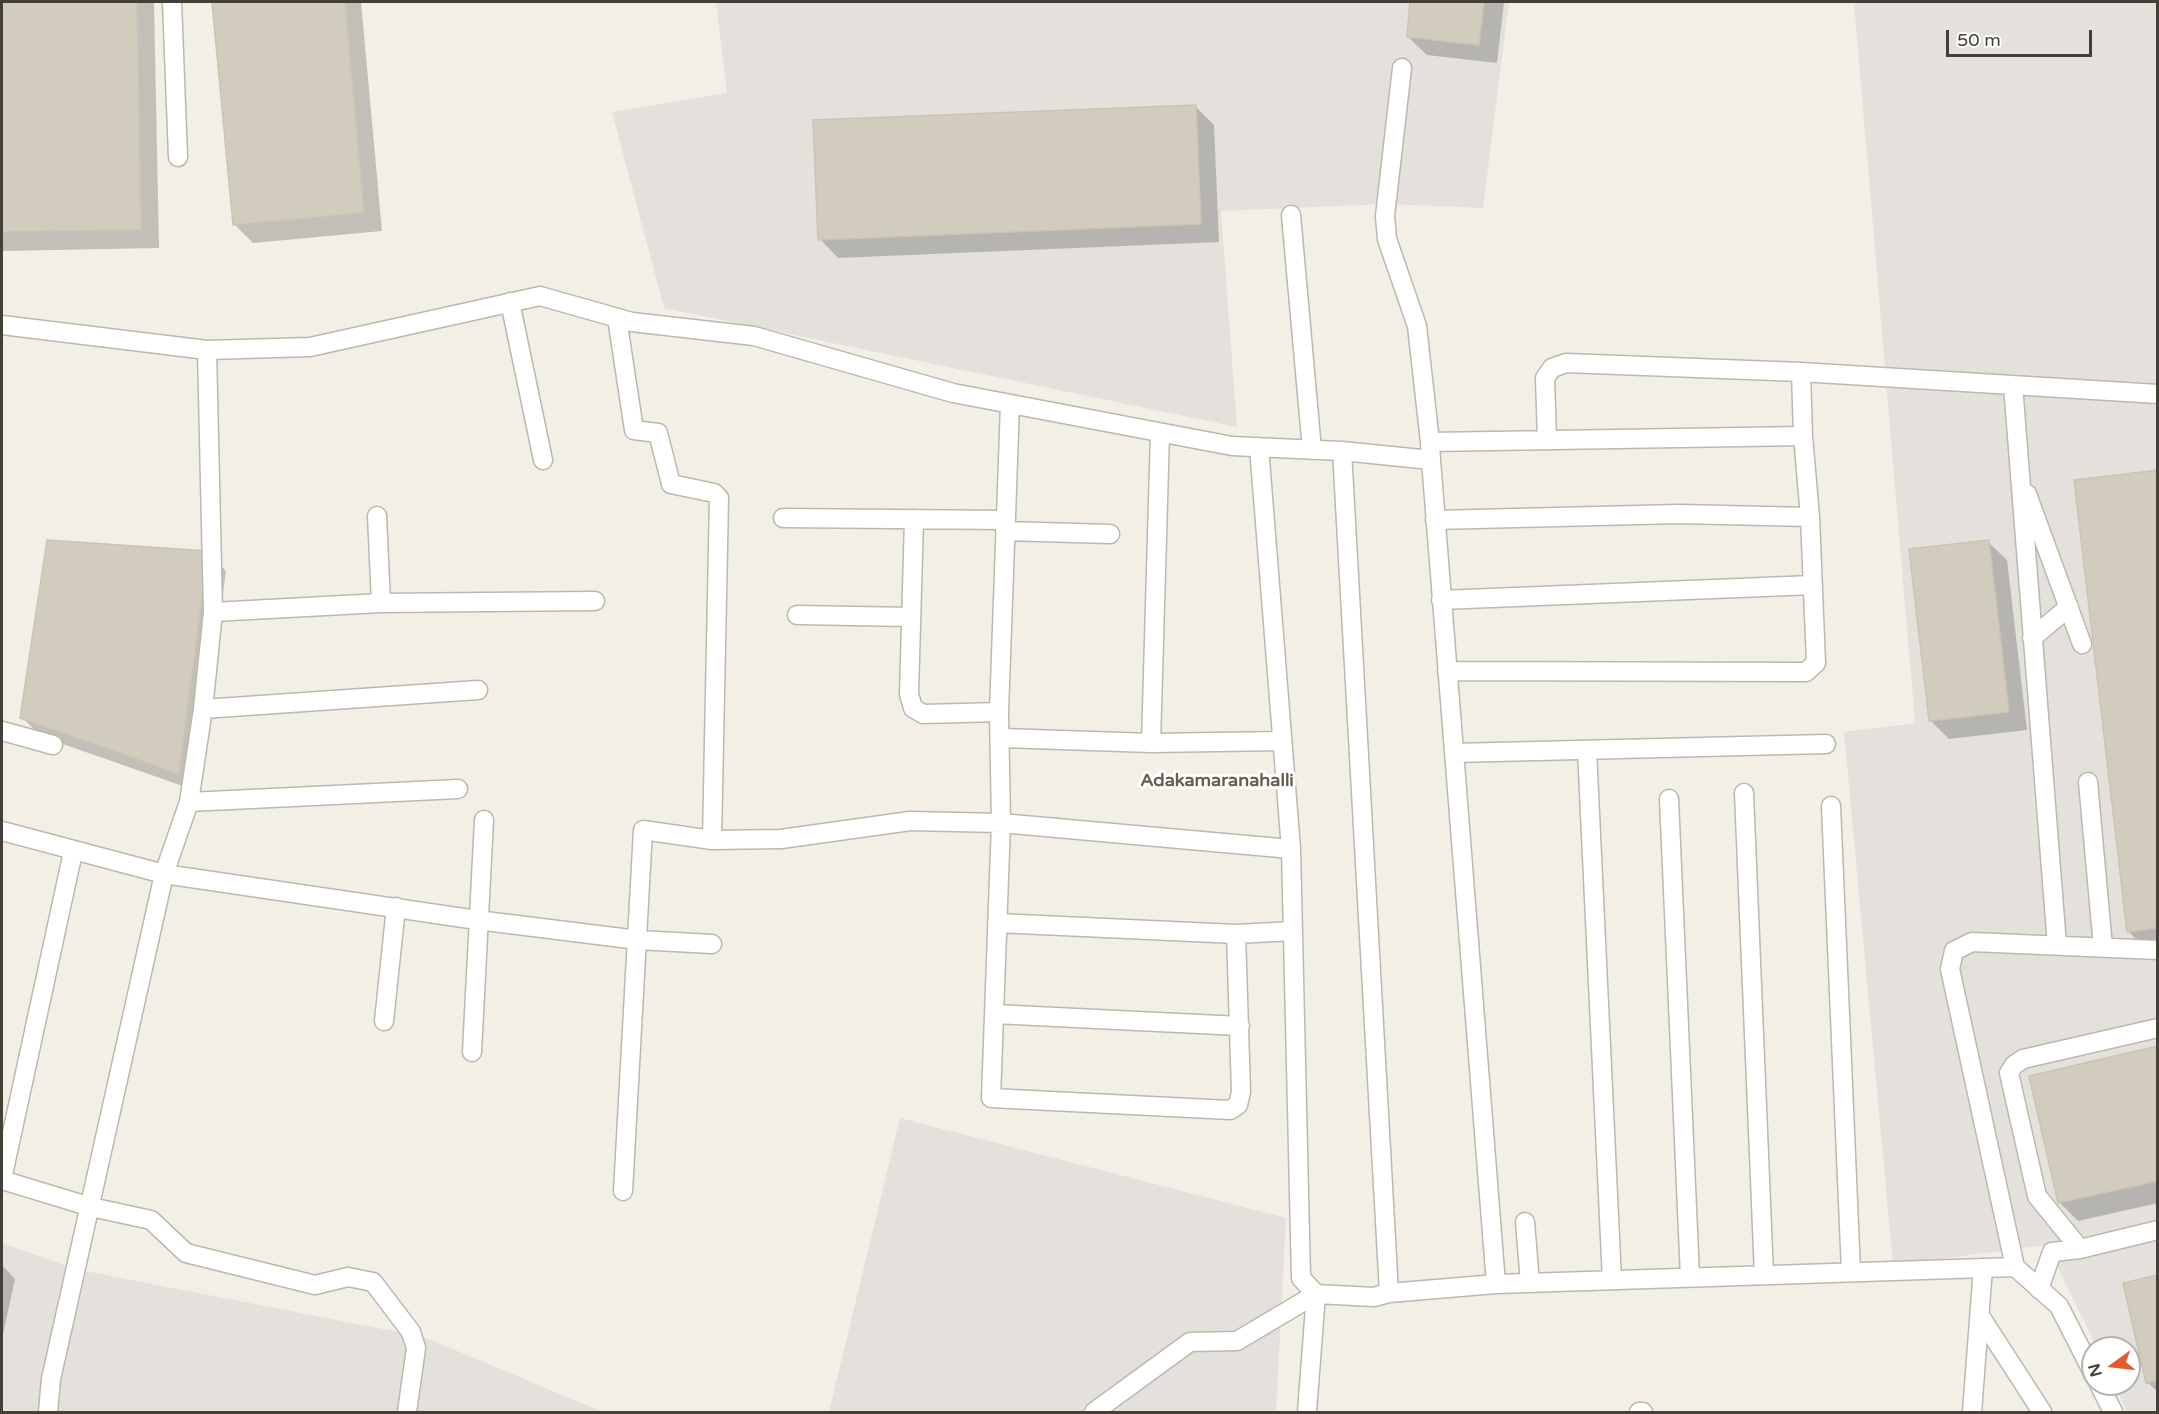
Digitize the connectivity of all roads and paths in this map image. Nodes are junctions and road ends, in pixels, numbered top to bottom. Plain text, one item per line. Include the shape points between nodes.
1 (172, 2) edge
2 (1402, 68) dead end
3 (178, 157) dead end
4 (1291, 215) dead end
5 (510, 302) junction
6 (617, 318) junction
7 (2, 325) edge
8 (207, 350) junction
9 (1802, 372) junction
10 (2013, 385) junction
11 (2157, 394) edge
12 (1010, 404) junction
13 (1160, 433) junction
14 (1803, 436) junction
15 (1547, 440) junction
16 (1259, 447) junction
17 (1312, 450) junction
18 (1342, 451) junction
19 (1430, 451) junction
20 (543, 460) dead end
21 (2019, 473) junction
22 (377, 516) dead end
23 (1810, 517) junction
24 (783, 518) dead end
25 (914, 519) junction
26 (1435, 520) junction
27 (1005, 525) junction
28 (1110, 534) dead end
29 (1813, 585) junction
30 (1441, 600) junction
31 (595, 601) dead end
32 (381, 603) junction
33 (2069, 607) junction
34 (213, 612) junction
35 (797, 615) dead end
36 (911, 617) junction
37 (2032, 638) junction
38 (2082, 644) dead end
39 (1447, 671) junction
40 (478, 690) dead end
41 (203, 710) junction
42 (999, 712) junction
43 (2, 731) edge
44 (1002, 738) junction
45 (1282, 741) junction
46 (1151, 743) junction
47 (1826, 744) dead end
48 (53, 745) dead end
49 (1587, 750) junction
50 (1454, 753) junction
51 (2088, 782) dead end
52 (458, 789) dead end
53 (1744, 793) dead end
54 (1669, 799) dead end
55 (189, 802) junction
56 (1831, 806) dead end
57 (484, 820) dead end
58 (1001, 823) junction
59 (2, 831) edge
60 (712, 840) junction
61 (1291, 849) junction
62 (73, 852) junction
63 (164, 874) junction
64 (396, 907) junction
65 (477, 920) junction
66 (997, 923) junction
67 (1293, 932) junction
68 (1236, 934) junction
69 (638, 939) junction
70 (712, 944) dead end
71 (2056, 945) junction
72 (2103, 947) junction
73 (2157, 950) edge
74 (994, 1014) junction
75 (384, 1021) dead end
76 (1240, 1026) junction
77 (2157, 1028) edge
78 (472, 1052) dead end
79 (2, 1179) edge
80 (623, 1191) dead end
81 (91, 1207) junction
82 (1525, 1222) dead end
83 (2157, 1230) edge
84 (2080, 1249) junction
85 (2015, 1267) junction
86 (1983, 1268) junction
87 (1851, 1272) junction
88 (1764, 1275) junction
89 (1690, 1277) junction
90 (1612, 1280) junction
91 (1530, 1283) junction
92 (1496, 1284) junction
93 (2039, 1289) junction
94 (1389, 1293) junction
95 (1316, 1294) junction
96 (1980, 1316) junction
97 (2081, 1349) edge
98 (2105, 1396) edge
99 (48, 1413) edge
100 (407, 1413) edge
101 (1094, 1413) edge
102 (1307, 1413) edge
103 (1972, 1413) edge
104 (2042, 1413) edge
105 (2113, 1413) edge

1 - 3 street
2 - 19 street via 1385,216 1387,239 1417,326
4 - 17 street
5 - 6 street via 540,296
5 - 8 street via 310,347
5 - 20 street
6 - 12 street via 754,336 953,393
6 - 60 street via 634,430 658,433 671,484 714,493 719,498
7 - 8 street
8 - 34 street
9 - 10 street
9 - 14 street
9 - 15 street via 1566,363 1552,368 1545,378
10 - 11 street
10 - 21 street
12 - 13 street
12 - 27 street
13 - 16 street
13 - 46 street
14 - 15 street
14 - 23 street
15 - 19 street
16 - 17 street
16 - 45 street
17 - 18 street
18 - 19 street
18 - 94 street
19 - 26 street
21 - 33 street
21 - 37 street
22 - 32 street
23 - 26 street via 1679,514
23 - 29 street
24 - 25 street
25 - 27 street
25 - 36 street
26 - 30 street
27 - 28 street
27 - 42 street
29 - 30 street
29 - 39 street via 1816,663 1806,672
30 - 39 street
31 - 32 street
32 - 34 street
33 - 37 street
33 - 38 street
34 - 41 street
35 - 36 street
36 - 42 street via 909,693 913,708 923,714
37 - 71 street
39 - 50 street
40 - 41 street
41 - 55 street
42 - 44 street
43 - 48 street
44 - 46 street
44 - 58 street
45 - 46 street
45 - 61 street
47 - 49 street
49 - 50 street
49 - 90 street
50 - 92 street
51 - 72 street
52 - 55 street
53 - 88 street
54 - 89 street
55 - 63 street
56 - 87 street
57 - 65 street
58 - 60 street via 910,821 781,839
58 - 61 street
58 - 66 street
59 - 62 street
60 - 69 street via 643,830
61 - 67 street
62 - 63 street
62 - 79 street
63 - 64 street
63 - 81 street
64 - 65 street
64 - 75 street
65 - 69 street
65 - 78 street
66 - 68 street
66 - 74 street
67 - 68 street
67 - 95 street via 1302,1278
68 - 76 street
69 - 70 street
69 - 80 street
71 - 72 street
71 - 85 street via 1972,942 1954,951 1950,969
72 - 73 street
74 - 76 street
74 - 76 street via 991,1098 1230,1110 1238,1104 1241,1092
77 - 84 street via 2023,1059 2009,1073 2037,1196
79 - 81 street
81 - 99 street via 51,1379
81 - 100 street via 151,1220 186,1253 315,1285 348,1277 372,1282 411,1332 416,1347
82 - 91 street
83 - 84 street
84 - 93 street via 2052,1252
85 - 86 street
85 - 93 street
86 - 87 street
86 - 96 street
87 - 88 street
88 - 89 street
89 - 90 street
90 - 91 street
91 - 92 street
92 - 94 street
93 - 97 street via 2059,1306
94 - 95 street via 1374,1297
95 - 101 street via 1237,1341 1190,1342
95 - 102 street
96 - 103 street
96 - 104 street
98 - 105 street

